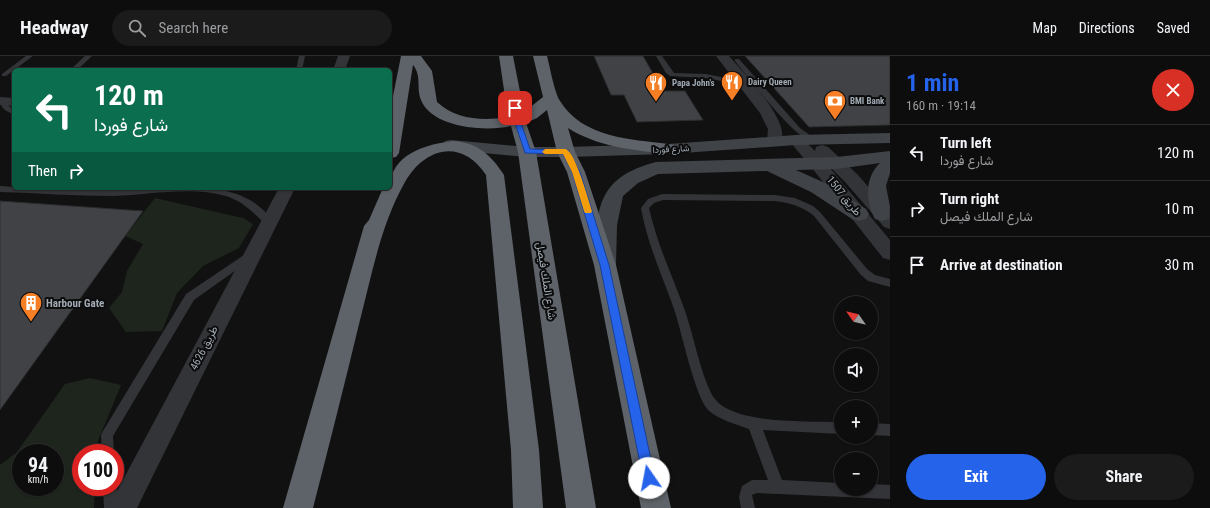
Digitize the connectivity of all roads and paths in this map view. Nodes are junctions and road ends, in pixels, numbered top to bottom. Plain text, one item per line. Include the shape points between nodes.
1 (30, 56) edge
2 (89, 56) edge
3 (302, 56) edge
4 (344, 56) edge
5 (408, 56) edge
6 (414, 56) edge
7 (506, 56) edge
8 (540, 56) edge
9 (659, 56) edge
10 (722, 56) edge
11 (737, 60) dead end
12 (12, 68) edge
13 (12, 68) edge
14 (75, 68) edge
15 (299, 68) edge
16 (340, 68) edge
17 (2, 75) edge
18 (12, 76) edge
19 (748, 82) junction
20 (550, 99) junction
21 (0, 101) edge
22 (12, 102) edge
23 (12, 111) edge
24 (517, 120) junction
25 (890, 138) edge
26 (804, 140) junction
27 (775, 141) junction
28 (392, 142) edge
29 (452, 145) junction
30 (668, 149) junction
31 (527, 152) junction
32 (566, 152) junction
33 (890, 156) edge
34 (837, 163) junction
35 (890, 163) edge
36 (818, 164) junction
37 (753, 165) junction
38 (0, 189) edge
39 (12, 189) edge
40 (28, 190) edge
41 (198, 190) edge
42 (198, 190) edge
43 (286, 190) edge
44 (382, 190) edge
45 (392, 190) edge
46 (392, 190) edge
47 (859, 214) junction
48 (886, 219) edge
49 (268, 222) junction
50 (371, 240) junction
51 (252, 254) junction
52 (890, 254) edge
53 (605, 265) junction
54 (890, 284) edge
55 (754, 424) junction
56 (834, 428) edge
57 (878, 429) edge
58 (890, 430) edge
59 (108, 444) edge
60 (777, 486) junction
61 (890, 492) edge
62 (110, 496) edge
63 (111, 508) edge
64 (122, 508) edge
65 (298, 508) edge
66 (528, 508) edge
67 (581, 508) edge
68 (656, 508) edge
69 (748, 508) edge

1 - 12 lane
2 - 14 lane
3 - 15 lane
4 - 16 street
5 - 28 highway
6 - 24 highway via 425,72 425,90 431,106 443,114 456,120 475,123
7 - 24 highway, شارع الملك فيصل
8 - 20 highway
9 - 19 lane via 672,75 706,76
10 - 19 street
11 - 19 lane
13 - 17 lane
17 - 18 lane
19 - 26 lane
19 - 27 street via 773,123
20 - 24 highway via 538,111
20 - 30 highway via 572,123 595,136 611,141
20 - 32 highway
21 - 22 street
21 - 23 lane
24 - 31 highway, شارع الملك فيصل
25 - 26 main road, شارع فوردا
26 - 27 main road, شارع فوردا
26 - 34 street, طريق 1507
26 - 36 street, طريق 1507
27 - 30 main road, شارع فوردا
29 - 31 main road, شارع فوردا
29 - 45 highway via 420,154 407,166
29 - 66 highway via 476,152 486,160 495,174
30 - 32 main road, شارع فوردا
31 - 32 main road, شارع فوردا
31 - 67 highway, شارع الملك فيصل
32 - 53 highway via 576,172
33 - 34 main road, شارع فوردا
34 - 36 main road, شارع فوردا
34 - 48 street, طريق 1507
35 - 48 main road via 881,171 876,187
36 - 37 main road, شارع فوردا
36 - 47 street, طريق 1507
37 - 47 main road via 774,168 790,174 836,198
37 - 53 main road, شارع فوردا via 679,166 656,168 637,175 617,190 610,206
38 - 39 lane
40 - 41 lane via 114,193
42 - 49 lane via 217,191 237,197 248,203
43 - 49 street, طريق 4626
44 - 50 highway
46 - 50 highway
47 - 52 street, طريق 1507
49 - 51 street, طريق 4626
50 - 65 highway
51 - 59 lane via 190,297 107,435
51 - 64 street, طريق 4626
53 - 68 highway
54 - 55 lane via 872,278 864,272 817,214 792,200 662,198 647,204 645,213 649,228 708,399 723,413
55 - 56 lane
55 - 60 lane
57 - 58 lane
60 - 61 lane
60 - 69 lane via 748,488 744,499
62 - 63 lane

